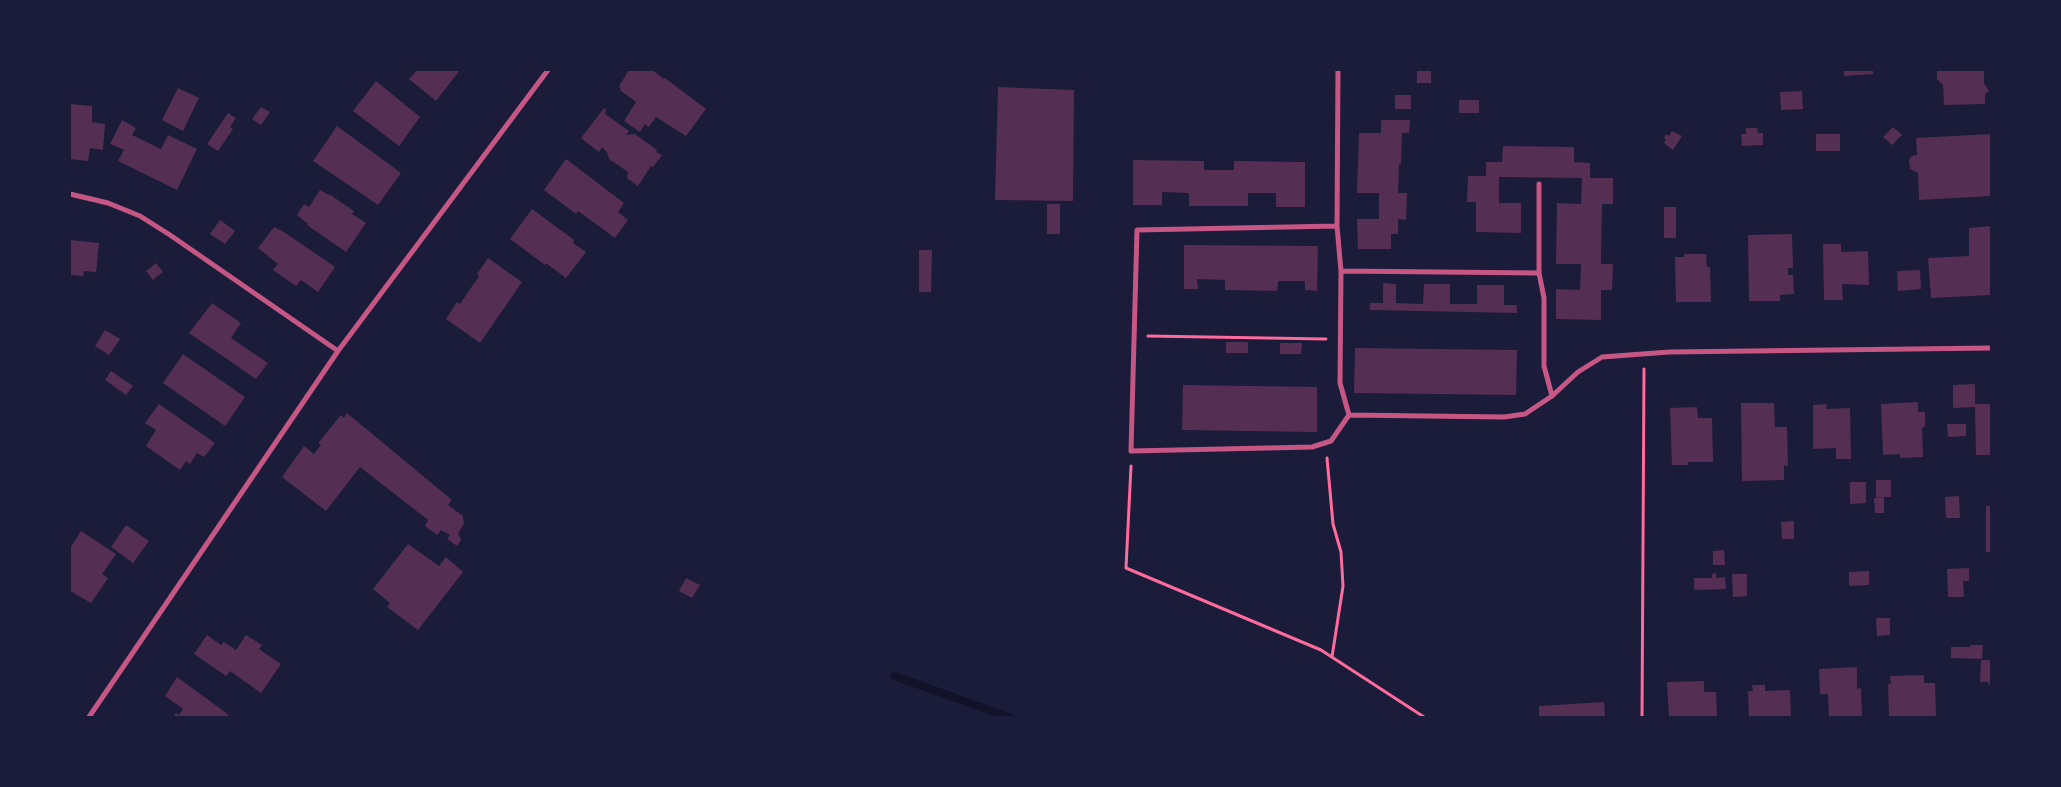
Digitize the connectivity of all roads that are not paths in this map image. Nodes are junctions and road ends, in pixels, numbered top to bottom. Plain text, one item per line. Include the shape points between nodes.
1 (548, 70) edge
2 (1338, 70) edge
3 (1539, 184) dead end
4 (70, 194) edge
5 (1337, 226) junction
6 (1341, 271) junction
7 (1539, 274) junction
8 (1991, 348) edge
9 (338, 351) junction
10 (1552, 396) junction
11 (1349, 415) junction
12 (89, 717) edge

1 - 9 street
2 - 5 street
3 - 7 street
4 - 9 street via 108,203 140,216
5 - 6 street
5 - 11 street via 1137,230 1131,451 1312,447 1331,441
6 - 7 street
6 - 11 street via 1340,383
7 - 10 street via 1544,298 1544,366
8 - 10 street via 1670,352 1602,357 1578,372
9 - 12 street
10 - 11 street via 1525,414 1504,417

